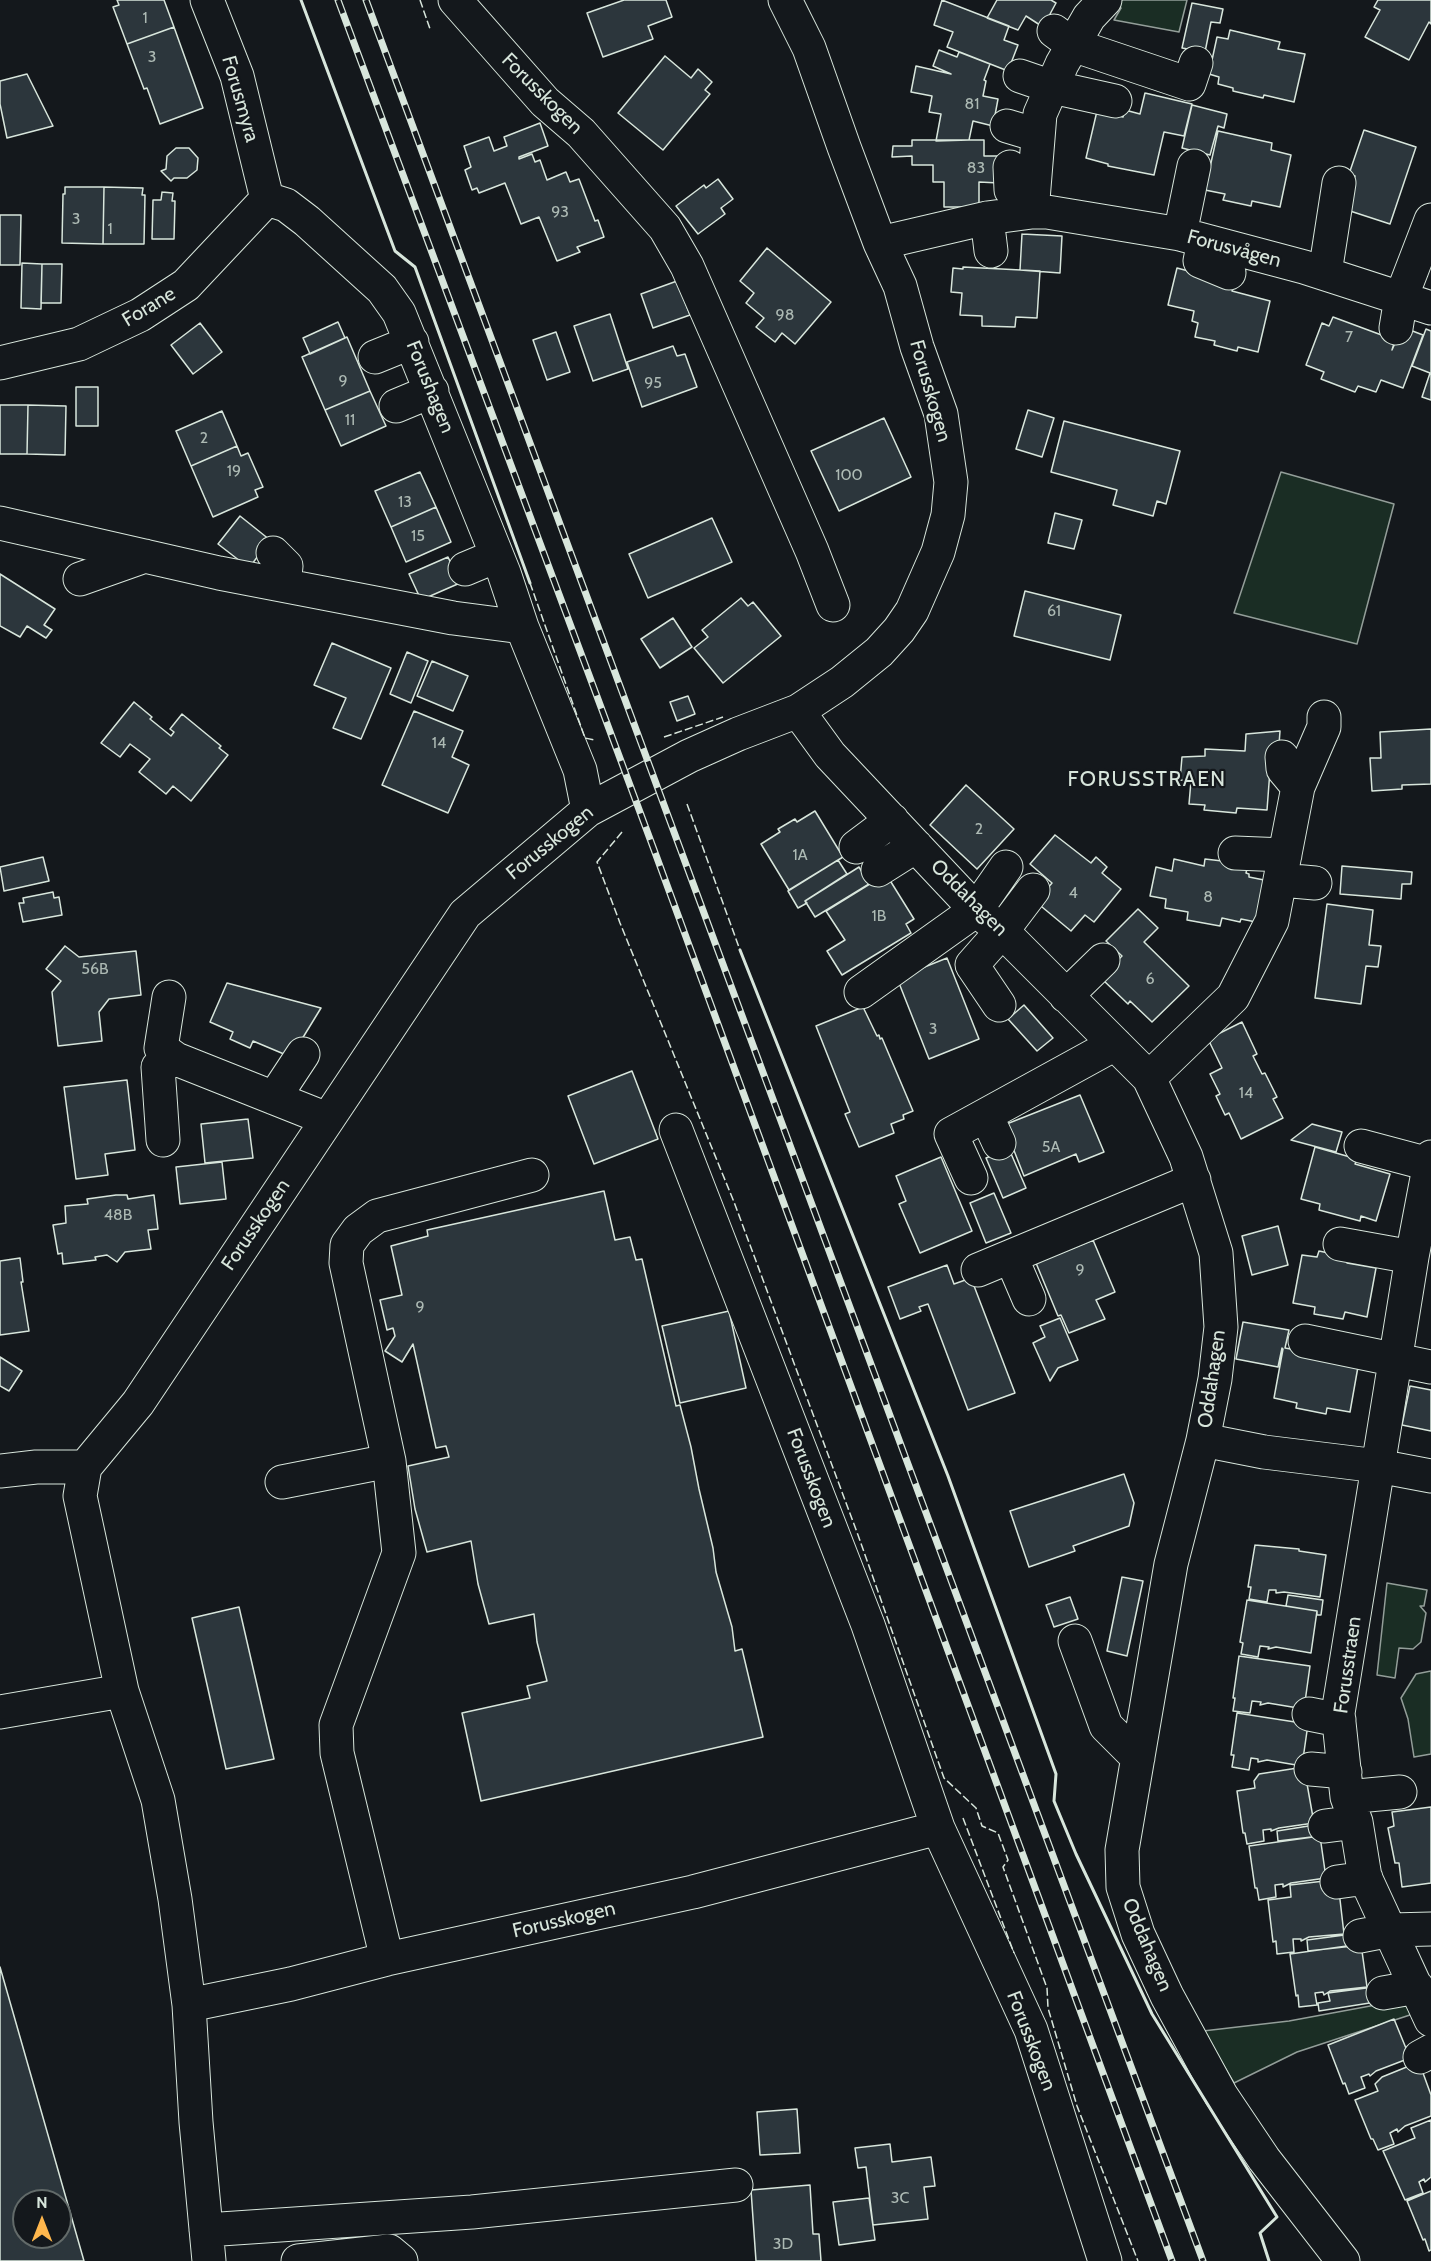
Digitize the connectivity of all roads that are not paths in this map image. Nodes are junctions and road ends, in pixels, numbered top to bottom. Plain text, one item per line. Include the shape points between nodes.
1 (207, 0) edge
2 (455, 0) edge
3 (785, 0) edge
4 (1103, 1) edge
5 (1063, 38) junction
6 (1196, 63) dead end
7 (1020, 76) dead end
8 (1052, 87) junction
9 (1115, 101) dead end
10 (1194, 166) dead end
11 (1010, 167) dead end
12 (1339, 183) dead end
13 (267, 199) junction
14 (1032, 212) junction
15 (987, 218) junction
16 (1431, 220) edge
17 (1192, 237) junction
18 (880, 243) junction
19 (991, 251) dead end
20 (1229, 273) dead end
21 (1325, 273) junction
22 (1431, 309) edge
23 (1398, 313) junction
24 (412, 342) junction
25 (375, 357) dead end
26 (0, 363) edge
27 (432, 391) junction
28 (396, 406) dead end
29 (11, 525) edge
30 (273, 553) dead end
31 (145, 556) junction
32 (496, 556) junction
33 (465, 569) dead end
34 (80, 579) dead end
35 (284, 585) junction
36 (833, 605) dead end
37 (522, 627) junction
38 (798, 711) junction
39 (1324, 717) dead end
40 (1282, 757) dead end
41 (1298, 786) junction
42 (588, 810) junction
43 (892, 820) junction
44 (916, 846) junction
45 (1235, 853) dead end
46 (1006, 867) dead end
47 (1283, 867) junction
48 (1315, 883) dead end
49 (1033, 890) dead end
50 (976, 909) junction
51 (1002, 932) junction
52 (1103, 960) dead end
53 (861, 992) dead end
54 (1066, 996) junction
55 (169, 997) dead end
56 (999, 1005) dead end
57 (1115, 1044) junction
58 (303, 1054) dead end
59 (176, 1059) junction
60 (1149, 1078) junction
61 (274, 1098) junction
62 (327, 1119) junction
63 (676, 1130) dead end
64 (163, 1140) dead end
65 (1361, 1146) dead end
66 (1430, 1161) edge
67 (532, 1175) dead end
68 (971, 1178) dead end
69 (1194, 1180) junction
70 (1340, 1244) dead end
71 (1419, 1248) edge
72 (1011, 1257) junction
73 (978, 1270) dead end
74 (1029, 1299) dead end
75 (1305, 1341) dead end
76 (1395, 1359) junction
77 (1431, 1367) edge
78 (1203, 1440) junction
79 (389, 1461) junction
80 (1378, 1466) junction
81 (85, 1467) junction
82 (0, 1471) edge
83 (1431, 1476) edge
84 (282, 1482) dead end
85 (1075, 1641) dead end
86 (122, 1691) junction
87 (0, 1712) edge
88 (1138, 1758) junction
89 (1311, 1769) dead end
90 (1400, 1792) dead end
91 (1343, 1804) junction
92 (938, 1828) junction
93 (1431, 1929) edge
94 (1375, 1933) junction
95 (387, 1959) junction
96 (1417, 1987) junction
97 (1383, 1993) dead end
98 (189, 2005) junction
99 (1431, 2020) edge
100 (736, 2185) dead end
101 (207, 2245) edge
102 (298, 2261) edge
103 (401, 2261) edge
104 (1105, 2261) edge
105 (1343, 2261) edge

1 - 13 street, Forusmyra via 237,76
2 - 36 street, Forusskogen via 665,228 687,266
3 - 18 street, Forusskogen via 809,48
4 - 5 street
5 - 6 street via 1189,84
5 - 8 street
7 - 8 street
8 - 9 street
8 - 14 street via 1040,114 1022,130
10 - 17 street
11 - 14 street via 1011,190
12 - 21 street
13 - 24 street, Forushagen via 308,221 382,289
13 - 26 street, Forane via 186,285 140,315 80,344
14 - 15 street, Forusvågen
14 - 17 street, Forusvågen
15 - 18 street, Forusvågen
15 - 19 street
16 - 23 street
17 - 20 street via 1200,261
17 - 21 street, Forusvågen
18 - 38 street, Forusskogen via 900,286 940,414 951,482 948,515 938,552 912,611 899,630 842,682
21 - 23 street, Forusvågen
22 - 23 street, Forusvågen
24 - 25 street
24 - 27 street, Forushagen
27 - 28 street
27 - 32 street, Forushagen
29 - 31 street
30 - 35 street via 286,566
31 - 34 street
31 - 35 street
32 - 33 street
32 - 37 street, Forushagen
35 - 37 street via 453,618
37 - 42 street, Forushagen via 580,770
38 - 42 street, Forusskogen via 689,756
38 - 43 street, Oddahagen via 830,755
39 - 41 street via 1324,727
40 - 41 street via 1284,769
41 - 47 street
42 - 62 street, Forusskogen via 465,914
43 - 44 street, Oddahagen
43 - 44 street via 867,859
44 - 50 street, Oddahagen
45 - 47 street
46 - 50 street
47 - 48 street
47 - 60 street via 1272,921 1233,997 1190,1056
49 - 51 street
50 - 51 street, Oddahagen
50 - 53 street
51 - 54 street, Oddahagen
51 - 56 street via 972,965
52 - 54 street
54 - 57 street, Oddahagen
55 - 59 street via 161,1048
57 - 60 street, Oddahagen
57 - 68 street via 992,1129 951,1134
58 - 61 street
59 - 61 street
59 - 64 street via 158,1067
60 - 69 street, Oddahagen
61 - 62 street
62 - 81 street, Forusskogen via 138,1403
63 - 92 street, Forusskogen via 868,1625
65 - 66 street
66 - 71 street, Forusstraen
67 - 79 street via 377,1216 358,1230 347,1245 346,1263
69 - 72 street
69 - 78 street, Oddahagen via 1216,1253 1221,1327
70 - 71 street
71 - 76 street, Forusstraen
72 - 73 street
72 - 74 street
75 - 76 street
76 - 77 street
76 - 80 street, Forusstraen
78 - 80 street, Oddahagen
78 - 88 street, Oddahagen via 1172,1564
79 - 84 street
79 - 95 street via 399,1553 336,1725 337,1753
80 - 83 street
80 - 91 street, Forusstraen via 1343,1603 1324,1717
81 - 82 street
81 - 86 street via 80,1496
85 - 88 street via 1106,1726
86 - 87 street
86 - 98 street via 158,1800
88 - 105 street, Oddahagen via 1122,1850 1123,1887 1138,1934 1221,2095 1264,2159
89 - 91 street
90 - 91 street
91 - 94 street, Forusstraen via 1352,1880
92 - 95 street, Forusskogen via 693,1892
92 - 104 street, Forusskogen via 1031,2030
93 - 94 street
94 - 96 street, Forusstraen
95 - 98 street, Forusskogen
96 - 97 street
96 - 99 street, Forusstraen
98 - 101 street
100 - 101 street
102 - 103 street via 389,2251

